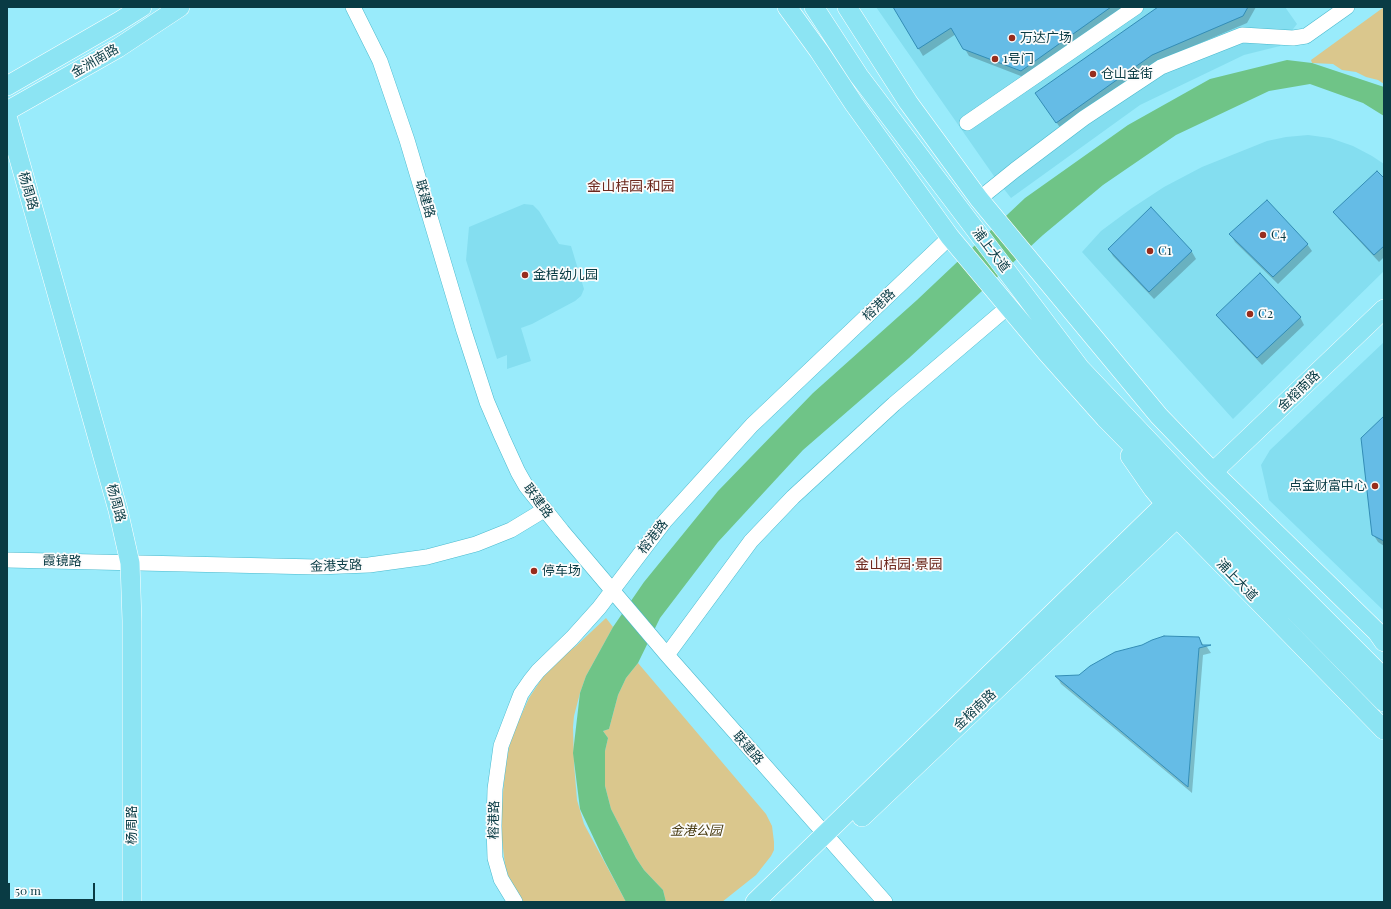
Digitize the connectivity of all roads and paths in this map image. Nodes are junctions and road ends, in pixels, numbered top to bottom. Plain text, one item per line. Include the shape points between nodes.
1 (142, 7) edge
2 (180, 7) edge
3 (353, 7) edge
4 (787, 7) edge
5 (814, 7) edge
6 (847, 7) edge
7 (1136, 7) edge
8 (1347, 7) edge
9 (7, 86) edge
10 (7, 111) edge
11 (7, 116) edge
12 (967, 123) dead end
13 (7, 164) edge
14 (979, 199) junction
15 (950, 237) junction
16 (1008, 307) junction
17 (1384, 309) edge
18 (1105, 418) junction
19 (1213, 472) junction
20 (1164, 504) junction
21 (544, 510) junction
22 (1177, 518) junction
23 (7, 560) edge
24 (123, 562) junction
25 (612, 590) junction
26 (1382, 638) edge
27 (667, 655) junction
28 (1380, 690) edge
29 (1384, 730) edge
30 (829, 840) junction
31 (119, 902) edge
32 (132, 902) edge
33 (514, 902) edge
34 (755, 902) edge
35 (773, 902) edge
36 (885, 902) edge

1 - 9 main road, 金洲南路
2 - 10 main road, 金洲南路 via 118,48
3 - 21 street, 联建路 via 380,61 488,402 518,472
4 - 15 main road, 浦上大道
5 - 28 main road, 浦上大道 via 859,76 1080,368
6 - 14 main road via 908,102
7 - 12 street
8 - 14 street via 1306,36 1293,38 1242,35 1161,67 1084,118
11 - 24 main road, 杨周路 via 118,510
13 - 24 main road, 杨周路 via 105,513
14 - 19 main road via 1159,416
15 - 16 main road, 浦上大道
15 - 25 street, 榕港路 via 752,425 665,521
16 - 18 main road, 浦上大道
16 - 27 street via 894,404 793,497 751,542
17 - 19 main road, 金榕南路
18 - 20 main road, 浦上大道
18 - 28 main road, 浦上大道
19 - 26 main road
20 - 22 main road, 浦上大道
20 - 30 main road
21 - 24 street, 金港支路 via 511,530 482,542 442,554 401,561 317,567
21 - 25 street, 联建路
22 - 29 main road, 浦上大道
22 - 30 main road, 金榕南路
23 - 24 street, 霞镜路
24 - 31 main road, 杨周路 via 120,597
24 - 32 main road, 杨周路 via 132,621
25 - 27 street, 联建路
25 - 33 street, 榕港路 via 576,633 530,681 521,694 501,746 495,789 495,858 506,889
27 - 30 street, 联建路
30 - 34 main road
30 - 35 main road, 金榕南路
30 - 36 street, 联建路

